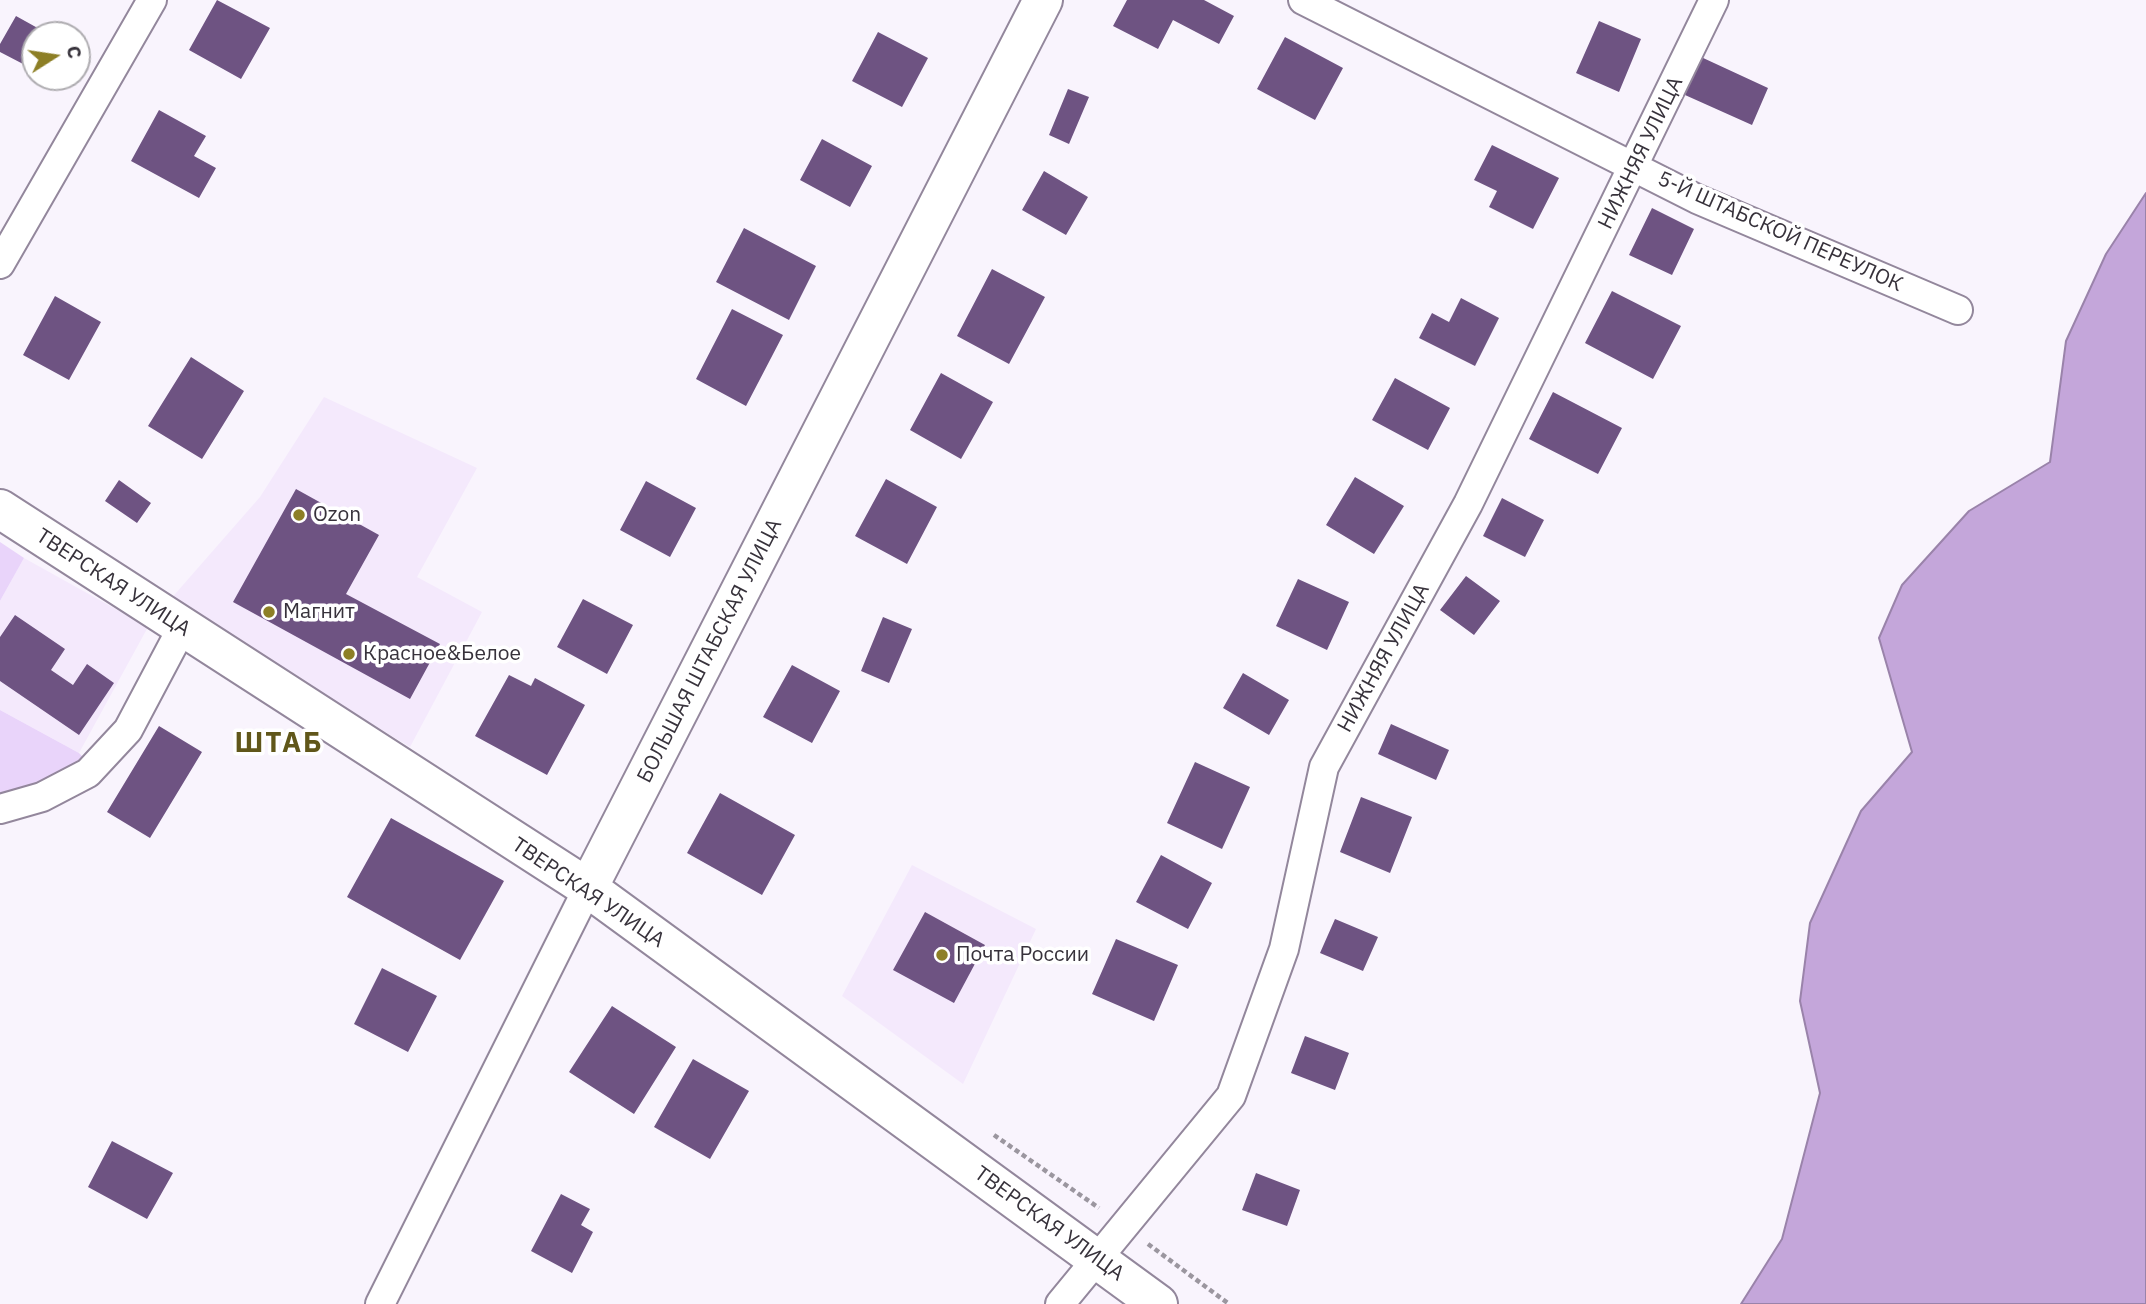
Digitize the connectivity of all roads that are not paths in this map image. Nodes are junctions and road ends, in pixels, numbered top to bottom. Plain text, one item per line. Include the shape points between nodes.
1 (152, 0) edge
2 (1043, 0) edge
3 (1303, 0) edge
4 (1714, 0) edge
5 (1635, 167) junction
6 (0, 264) edge
7 (1958, 310) dead end
8 (0, 509) edge
9 (182, 628) junction
10 (0, 809) edge
11 (588, 888) junction
12 (1097, 1258) junction
13 (380, 1304) edge
14 (1060, 1304) edge
15 (1158, 1304) edge

1 - 6 street
2 - 11 main road, БОЛЬШАЯ ШТАБСКАЯ УЛИЦА
3 - 5 street, 5-Й ШТАБСКОЙ ПЕРЕУЛОК
4 - 5 street, НИЖНЯЯ УЛИЦА
5 - 7 street, 5-Й ШТАБСКОЙ ПЕРЕУЛОК via 1697,199
5 - 12 street, НИЖНЯЯ УЛИЦА via 1468,504 1324,767 1284,949 1231,1096
8 - 9 main road, ТВЕРСКАЯ УЛИЦА
9 - 10 street via 128,730 88,773 42,797
9 - 11 main road, ТВЕРСКАЯ УЛИЦА
11 - 12 main road, ТВЕРСКАЯ УЛИЦА
11 - 13 street, БОЛЬШАЯ ШТАБСКАЯ УЛИЦА
12 - 14 street, НИЖНЯЯ УЛИЦА
12 - 15 main road, ТВЕРСКАЯ УЛИЦА

